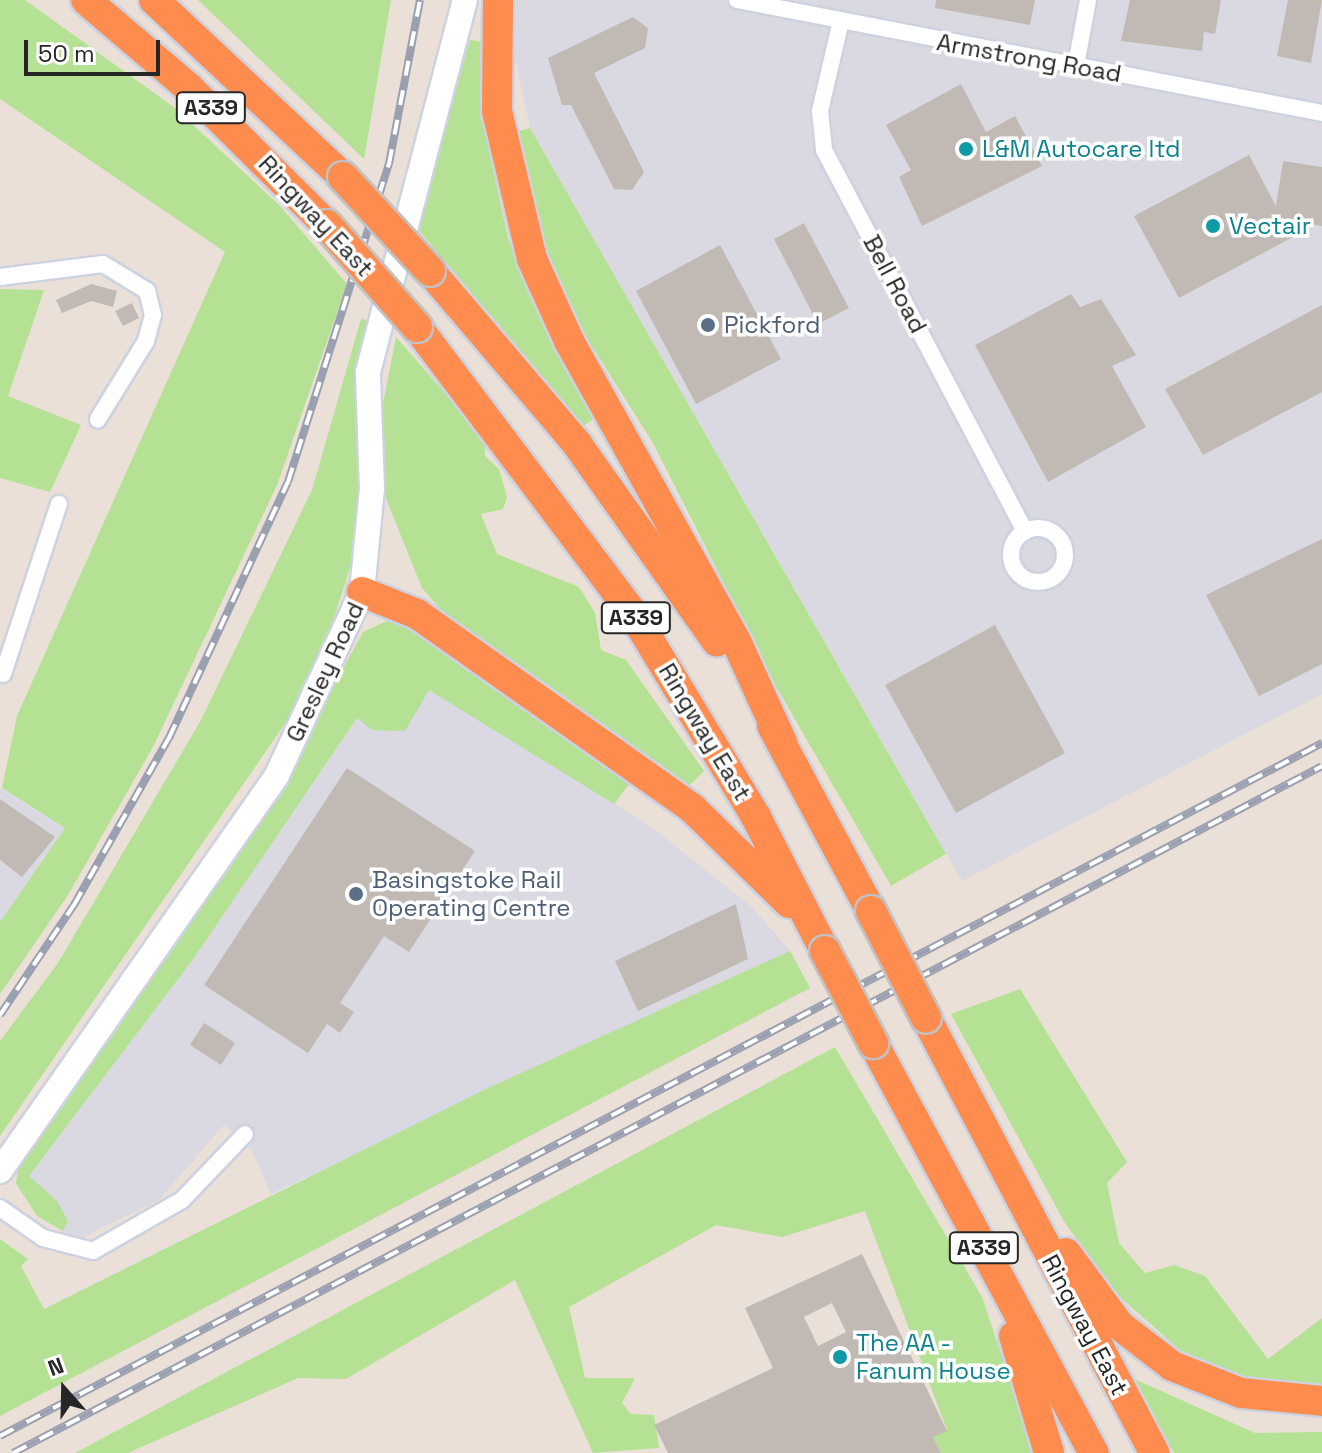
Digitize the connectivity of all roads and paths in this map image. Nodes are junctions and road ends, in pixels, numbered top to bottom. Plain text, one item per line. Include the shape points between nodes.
1 (69, 0) edge
2 (86, 0) edge
3 (154, 0) edge
4 (169, 0) edge
5 (465, 0) edge
6 (498, 0) edge
7 (737, 0) edge
8 (1088, 0) edge
9 (840, 25) junction
10 (1076, 65) junction
11 (188, 87) junction
12 (263, 97) junction
13 (1322, 113) edge
14 (0, 277) edge
15 (98, 419) dead end
16 (59, 504) dead end
17 (1025, 531) dead end
18 (362, 592) junction
19 (3, 645) edge
20 (3, 674) dead end
21 (782, 742) junction
22 (821, 943) junction
23 (245, 1134) dead end
24 (996, 1153) junction
25 (0, 1171) edge
26 (0, 1208) edge
27 (990, 1260) junction
28 (1322, 1401) edge
29 (1049, 1453) edge
30 (1094, 1453) edge
31 (1154, 1453) edge

1 - 11 highway
2 - 11 highway, Ringway East / A339
3 - 12 highway, Ringway East / A339
4 - 12 highway
5 - 18 street, Gresley Road via 368,372 372,489
6 - 21 highway via 497,111 532,259 569,341 737,643
7 - 9 street, Armstrong Road
8 - 10 street
9 - 10 street, Armstrong Road
9 - 17 street, Bell Road via 820,111 824,150
10 - 13 street, Armstrong Road
11 - 22 highway, Ringway East / A339, bridge via 327,225 417,327 632,612
12 - 21 highway, Ringway East / A339, bridge via 430,271 594,466
14 - 15 street via 103,264 147,291 153,315 146,341
16 - 19 street
18 - 22 highway via 417,614 692,808
18 - 25 street, Gresley Road via 277,775
19 - 20 street
21 - 24 highway, Ringway East / A339, bridge
22 - 27 highway, Ringway East / A339, bridge
23 - 26 street via 182,1200 93,1251 43,1238
24 - 28 highway via 1093,1295 1136,1341 1217,1386
24 - 31 highway, Ringway East / A339
27 - 29 highway
27 - 30 highway, Ringway East / A339

